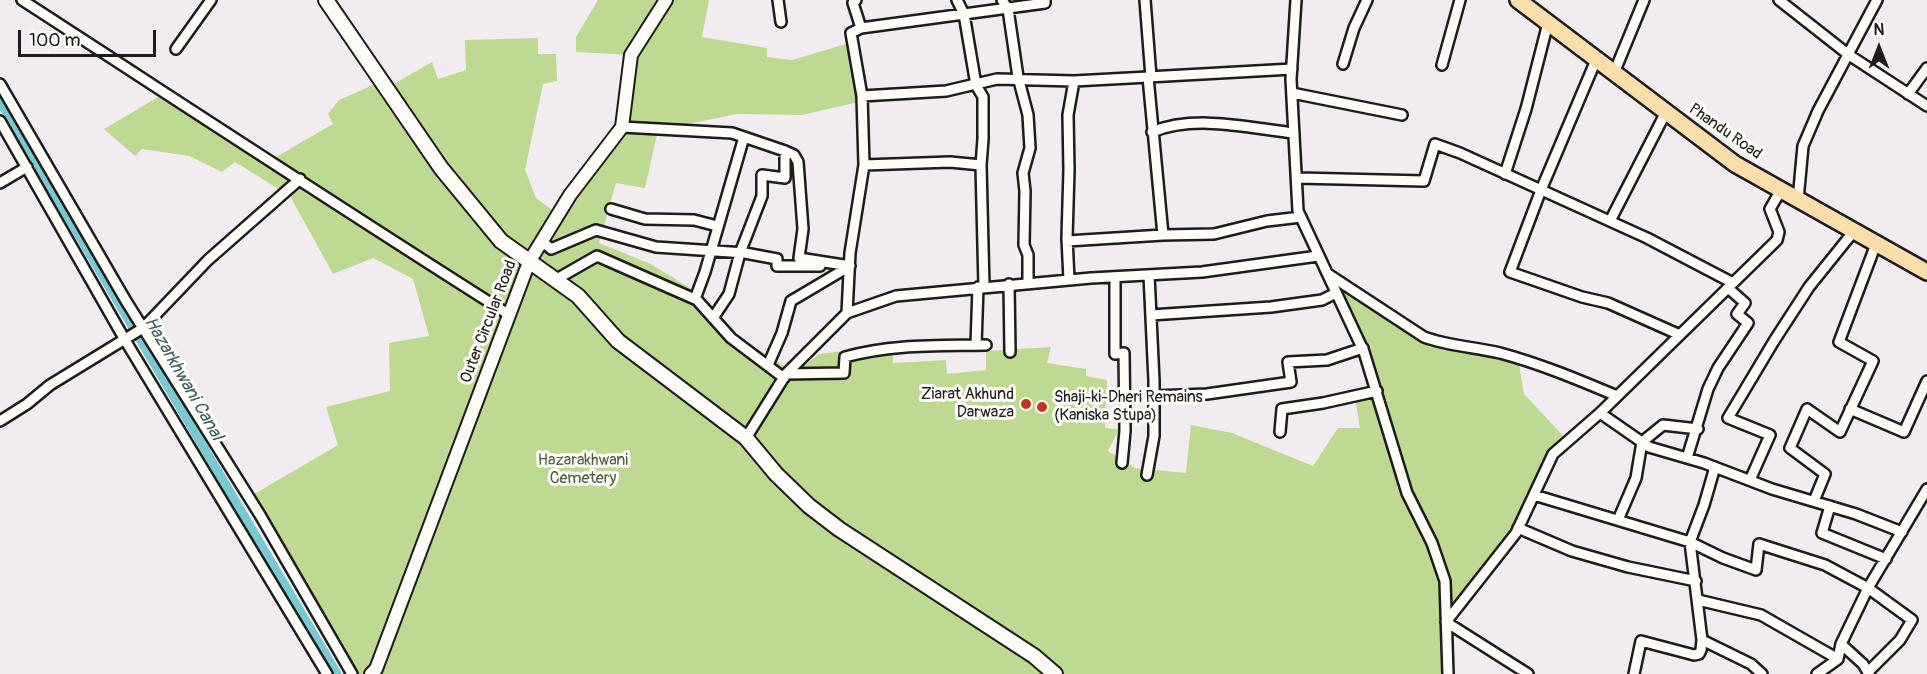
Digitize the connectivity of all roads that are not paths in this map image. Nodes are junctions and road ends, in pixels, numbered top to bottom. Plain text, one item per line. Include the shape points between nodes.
1 (22, 0) edge
2 (211, 0) edge
3 (326, 0) edge
4 (666, 0) edge
5 (778, 0) edge
6 (856, 0) edge
7 (957, 0) edge
8 (1002, 0) edge
9 (1045, 0) edge
10 (1145, 0) edge
11 (1296, 0) edge
12 (1367, 0) edge
13 (1460, 0) edge
14 (1518, 0) edge
15 (1644, 0) edge
16 (1779, 0) edge
17 (1877, 0) edge
18 (1008, 9) junction
19 (964, 14) junction
20 (781, 22) dead end
21 (1548, 23) junction
22 (861, 28) junction
23 (176, 49) dead end
24 (1849, 55) junction
25 (1596, 60) junction
26 (1343, 64) dead end
27 (1442, 65) dead end
28 (1927, 68) edge
29 (1292, 69) junction
30 (1614, 74) junction
31 (1149, 77) junction
32 (1018, 79) junction
33 (1074, 81) junction
34 (0, 84) edge
35 (976, 85) junction
36 (1292, 93) junction
37 (1908, 94) junction
38 (862, 96) junction
39 (1927, 106) edge
40 (1666, 112) junction
41 (1402, 115) dead end
42 (0, 121) edge
43 (622, 127) junction
44 (1152, 132) junction
45 (1294, 133) junction
46 (744, 137) junction
47 (785, 151) junction
48 (864, 165) junction
49 (981, 165) junction
50 (27, 166) junction
51 (1505, 174) junction
52 (1298, 178) junction
53 (300, 179) junction
54 (0, 183) edge
55 (1541, 190) junction
56 (1781, 190) junction
57 (1798, 200) junction
58 (611, 209) dead end
59 (1301, 217) junction
60 (1610, 221) junction
61 (717, 226) junction
62 (1854, 231) junction
63 (1163, 235) junction
64 (542, 241) junction
65 (1067, 241) junction
66 (1876, 244) junction
67 (711, 251) junction
68 (740, 253) junction
69 (1318, 256) junction
70 (529, 262) junction
71 (850, 266) junction
72 (1927, 272) edge
73 (1326, 273) junction
74 (1149, 275) junction
75 (1115, 277) junction
76 (555, 280) junction
77 (1070, 280) junction
78 (1028, 283) junction
79 (1009, 285) junction
80 (1731, 286) junction
81 (981, 287) junction
82 (1336, 293) junction
83 (694, 299) junction
84 (847, 312) junction
85 (508, 314) junction
86 (1151, 315) junction
87 (713, 318) junction
88 (143, 328) junction
89 (1680, 334) junction
90 (126, 339) junction
91 (1363, 348) junction
92 (1010, 352) dead end
93 (768, 365) junction
94 (785, 376) junction
95 (1927, 381) edge
96 (1377, 391) junction
97 (1154, 396) junction
98 (1617, 396) junction
99 (1850, 409) junction
100 (1600, 413) junction
101 (0, 421) edge
102 (1698, 429) junction
103 (1280, 432) dead end
104 (746, 438) junction
105 (1642, 442) junction
106 (1687, 458) junction
107 (1122, 463) dead end
108 (1715, 467) junction
109 (1147, 475) dead end
110 (1750, 480) junction
111 (1927, 489) edge
112 (1534, 495) junction
113 (1814, 501) junction
114 (1830, 506) junction
115 (1618, 520) junction
116 (1518, 528) junction
117 (1902, 531) junction
118 (1690, 542) junction
119 (1886, 559) junction
120 (1696, 580) junction
121 (1868, 588) junction
122 (1698, 600) junction
123 (1446, 622) junction
124 (1702, 640) junction
125 (1841, 644) junction
126 (1838, 659) junction
127 (1868, 673) edge
128 (327, 674) edge
129 (352, 674) edge
130 (371, 674) edge
131 (1055, 674) edge
132 (1448, 674) edge
133 (1528, 674) edge
134 (1634, 674) edge
135 (1762, 674) edge
136 (1817, 674) edge

1 - 53 street
2 - 23 street
3 - 70 main road via 441,168 501,242
4 - 43 street, Outer Circular Road via 632,55
5 - 20 street
6 - 22 street via 853,3
7 - 19 street
8 - 18 street
9 - 18 street
10 - 31 street
11 - 29 street
12 - 26 street
13 - 27 street
14 - 21 main road, Phandu Road
15 - 30 street
16 - 24 street
17 - 24 street
18 - 19 street
18 - 32 street
19 - 22 street
19 - 35 street
21 - 25 main road, Phandu Road
21 - 51 street
22 - 38 street via 851,33
24 - 37 street
24 - 57 street via 1803,146
25 - 30 main road, Phandu Road
25 - 55 street
28 - 37 street
29 - 31 street
29 - 36 street
30 - 40 main road, Phandu Road
31 - 33 street
31 - 44 street
32 - 33 street
32 - 35 street
32 - 78 street via 1028,115 1030,148 1023,173
33 - 65 street via 1068,115
34 - 88 street
35 - 38 street via 946,91
35 - 49 street via 983,97
36 - 41 street
36 - 45 street
37 - 39 street
38 - 48 street
40 - 56 main road, Phandu Road via 1735,164
40 - 60 street
42 - 50 street
43 - 46 street
43 - 64 street, Outer Circular Road via 570,195
44 - 45 street via 1203,123
44 - 63 street
45 - 52 street
46 - 47 street
46 - 61 street
47 - 68 street via 785,178 762,175 762,195
47 - 71 street via 798,162 803,229 799,258
48 - 49 street
48 - 71 street
49 - 81 street
50 - 54 street
50 - 90 street
51 - 52 street via 1435,144 1424,180
51 - 55 street
52 - 59 street
53 - 85 street
53 - 88 street via 208,260
55 - 60 street
55 - 89 street via 1510,272 1608,303
56 - 57 main road, Phandu Road
56 - 80 street via 1770,209 1778,240
57 - 62 main road, Phandu Road
58 - 61 street via 645,219 694,220
59 - 63 street via 1214,234
59 - 69 street
60 - 80 street
61 - 67 street
62 - 66 main road, Phandu Road
62 - 110 street via 1809,287 1728,418 1770,435
63 - 65 street
64 - 67 street via 551,249 596,230 656,246
64 - 70 street, Outer Circular Road
65 - 77 street
66 - 72 main road, Phandu Road
66 - 99 street via 1839,342 1873,361
67 - 68 street
67 - 83 street
68 - 71 street via 777,259 777,266
68 - 87 street via 729,294
69 - 73 street
69 - 74 street
70 - 76 main road
70 - 85 street, Outer Circular Road
71 - 84 street
71 - 93 street via 791,301
73 - 82 street
73 - 98 street via 1424,337 1539,364
74 - 75 street
74 - 86 street
75 - 77 street
75 - 107 street via 1115,354 1124,353
76 - 83 street via 597,256
76 - 104 main road via 578,296 618,341
77 - 78 street
78 - 79 street
79 - 81 street
79 - 92 street
80 - 89 street
80 - 102 street via 1745,303 1737,314 1748,323 1713,378
81 - 84 street via 896,296
81 - 94 street via 981,345 874,349 845,357 844,373
82 - 86 street via 1322,300 1271,307
82 - 91 street
83 - 87 street
84 - 94 street
85 - 130 street, Outer Circular Road
86 - 97 street
87 - 93 street via 731,338
88 - 90 street
88 - 129 street via 260,514
89 - 98 street
90 - 101 street
90 - 128 street
91 - 96 street
91 - 97 street via 1327,360 1288,362 1291,382 1208,394
93 - 94 street
94 - 104 street
95 - 99 street via 1904,432
96 - 103 street via 1282,409
96 - 123 street via 1407,493 1432,543 1445,581
97 - 109 street via 1154,436
98 - 100 street
99 - 113 street via 1840,432 1807,409 1790,448 1826,474
100 - 105 street
100 - 112 street via 1553,454
102 - 105 street via 1663,425
102 - 106 street
104 - 131 main road via 776,474 839,529 1034,656
105 - 106 street
105 - 115 street via 1636,478
106 - 108 street
108 - 110 street
108 - 118 street
110 - 113 street
111 - 117 street
112 - 115 street
112 - 116 street
113 - 114 street
114 - 117 street
114 - 119 street via 1822,533
115 - 118 street
116 - 120 street via 1572,551
116 - 123 street
117 - 119 street
118 - 120 street
118 - 121 street via 1756,570 1759,544 1825,565
119 - 121 street
120 - 122 street
121 - 125 street
121 - 127 street via 1912,620 1900,640
122 - 124 street
122 - 126 street via 1761,615
123 - 132 street
123 - 133 street
124 - 134 street via 1699,654 1694,655 1641,641
124 - 135 street via 1751,664
125 - 126 street
125 - 127 street
126 - 136 street

